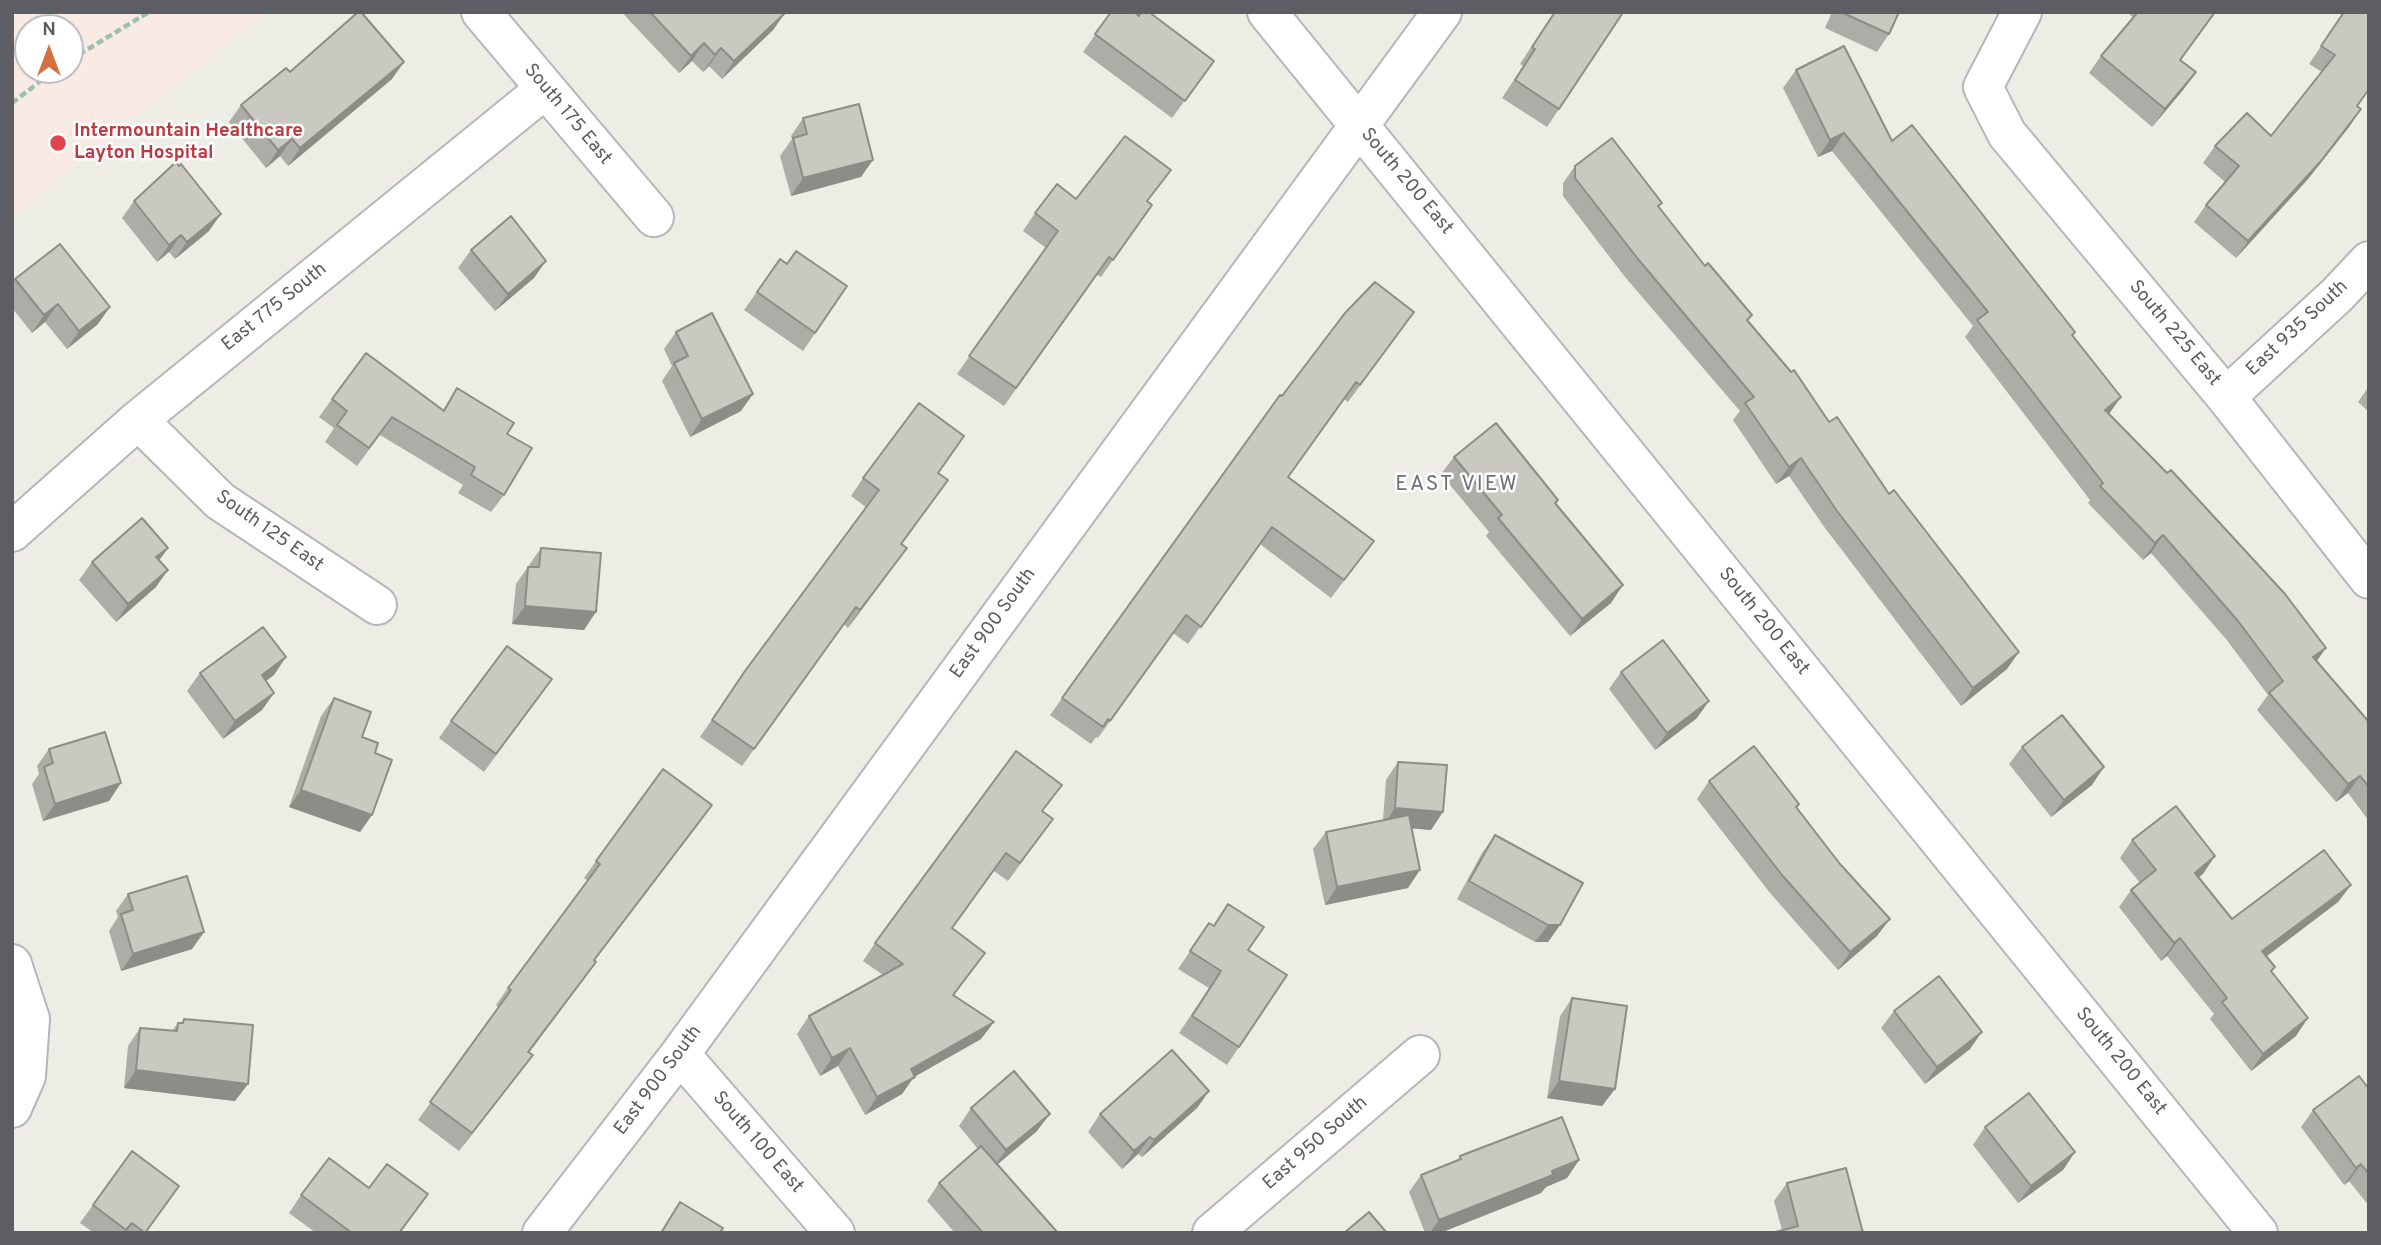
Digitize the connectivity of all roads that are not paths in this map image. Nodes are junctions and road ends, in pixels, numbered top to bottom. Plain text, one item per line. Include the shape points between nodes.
1 (481, 12) edge
2 (1267, 12) edge
3 (1443, 12) edge
4 (2022, 12) edge
5 (544, 90) junction
6 (1358, 124) junction
7 (654, 217) dead end
8 (2369, 261) edge
9 (2226, 397) junction
10 (138, 420) junction
11 (12, 532) edge
12 (2369, 579) edge
13 (377, 605) dead end
14 (12, 964) edge
15 (680, 1054) junction
16 (1420, 1055) dead end
17 (12, 1108) edge
18 (542, 1233) edge
19 (835, 1233) edge
20 (1212, 1233) edge
21 (2258, 1233) edge

1 - 5 street, South 175 East
2 - 6 street, South 200 East
3 - 6 street, East 900 South
4 - 9 street, South 225 East via 1983,87 2007,134
5 - 7 street, South 175 East
5 - 10 street, East 775 South
6 - 15 street, East 900 South
6 - 21 street, South 200 East
8 - 9 street, East 935 South
9 - 12 street, South 225 East
10 - 11 street, East 775 South
10 - 13 street, South 125 East via 220,501
14 - 17 street via 30,1018 26,1076
15 - 18 street, East 900 South
15 - 19 street, South 100 East
16 - 20 street, East 950 South

